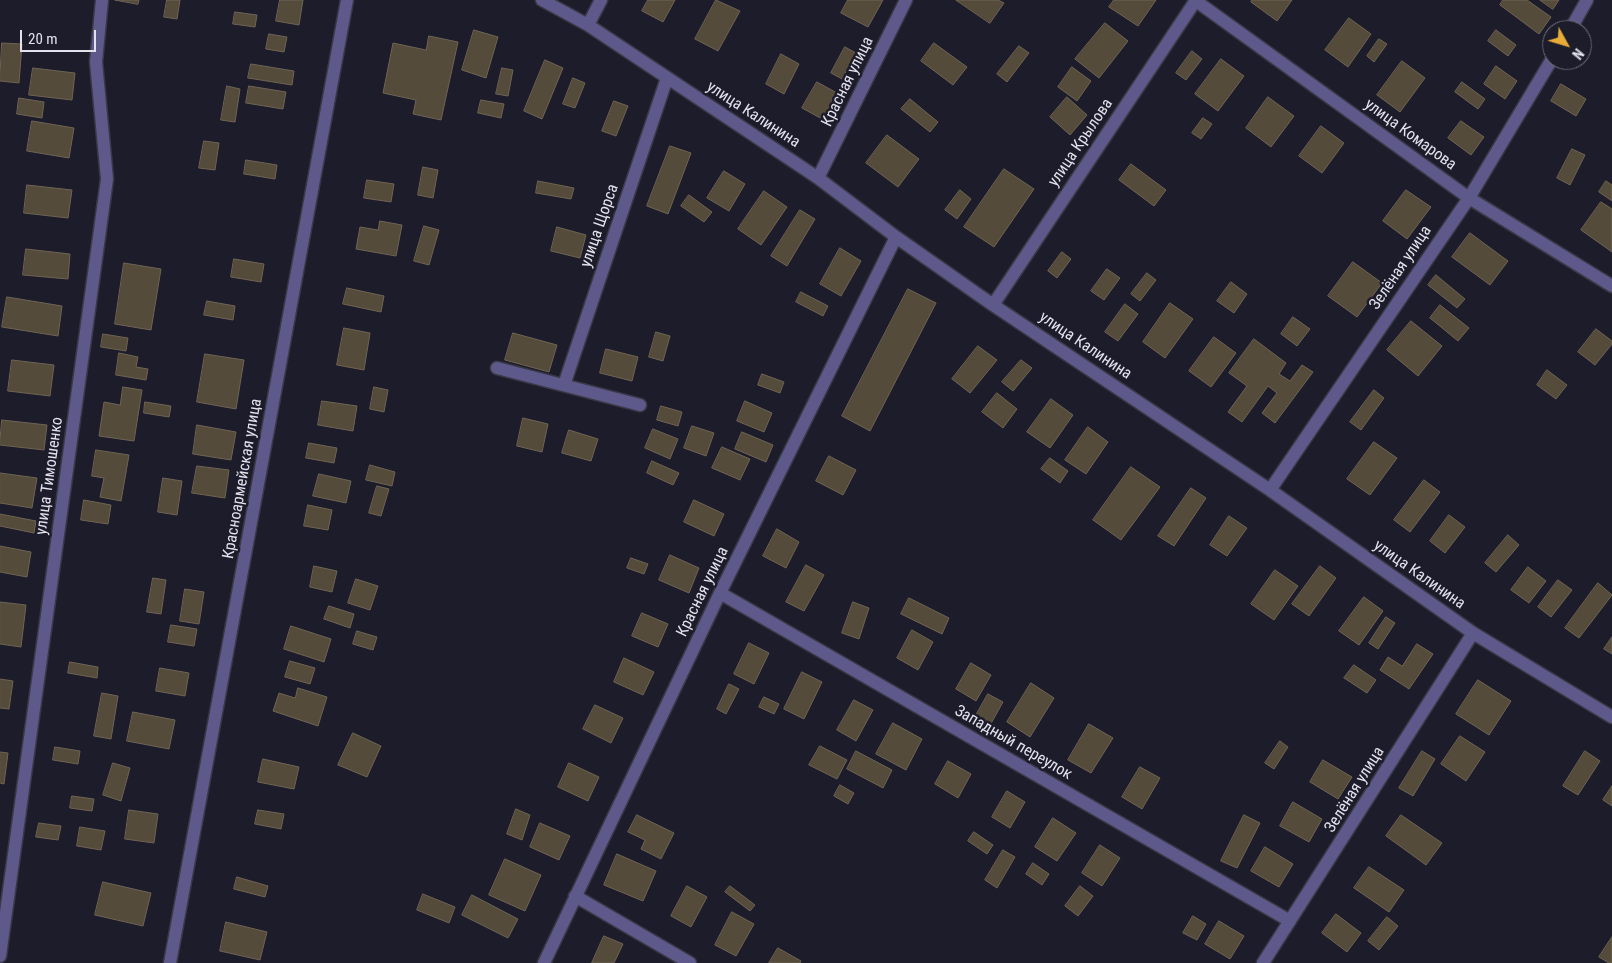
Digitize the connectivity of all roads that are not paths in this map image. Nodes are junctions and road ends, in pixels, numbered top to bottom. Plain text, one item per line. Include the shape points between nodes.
1 (102, 0) edge
2 (347, 0) edge
3 (542, 0) edge
4 (601, 0) edge
5 (906, 0) edge
6 (1196, 0) edge
7 (1588, 0) edge
8 (1576, 20) edge
9 (588, 25) junction
10 (1545, 70) edge
11 (667, 78) junction
12 (818, 178) junction
13 (1469, 198) junction
14 (896, 237) junction
15 (1612, 286) edge
16 (994, 305) junction
17 (497, 368) dead end
18 (564, 385) junction
19 (640, 405) dead end
20 (1270, 490) junction
21 (720, 593) junction
22 (1473, 633) junction
23 (1612, 717) edge
24 (575, 896) junction
25 (1290, 920) junction
26 (0, 956) edge
27 (170, 963) edge
28 (544, 963) edge
29 (690, 963) edge
30 (1262, 963) edge

1 - 26 street, улица Тимошенко via 96,62 107,179
2 - 27 street, Красноармейская улица
3 - 9 street, улица Калинина
4 - 9 street
5 - 12 street, Красная улица
6 - 13 street, улица Комарова
6 - 16 street, улица Крылова
7 - 8 street
9 - 11 street, улица Калинина
10 - 13 street, Зелёная улица
11 - 12 street, улица Калинина
11 - 18 street, улица Щорса
12 - 14 street, улица Калинина
13 - 15 street, улица Комарова
13 - 20 street, Зелёная улица
14 - 16 street, улица Калинина
14 - 21 street, Красная улица
16 - 20 street, улица Калинина
17 - 18 street
18 - 19 street
20 - 22 street, улица Калинина
21 - 24 street, Красная улица
21 - 25 street, Западный переулок
22 - 23 street, улица Калинина
22 - 25 street, Зелёная улица
24 - 28 street, Красная улица
24 - 29 street
25 - 30 street, Зелёная улица

